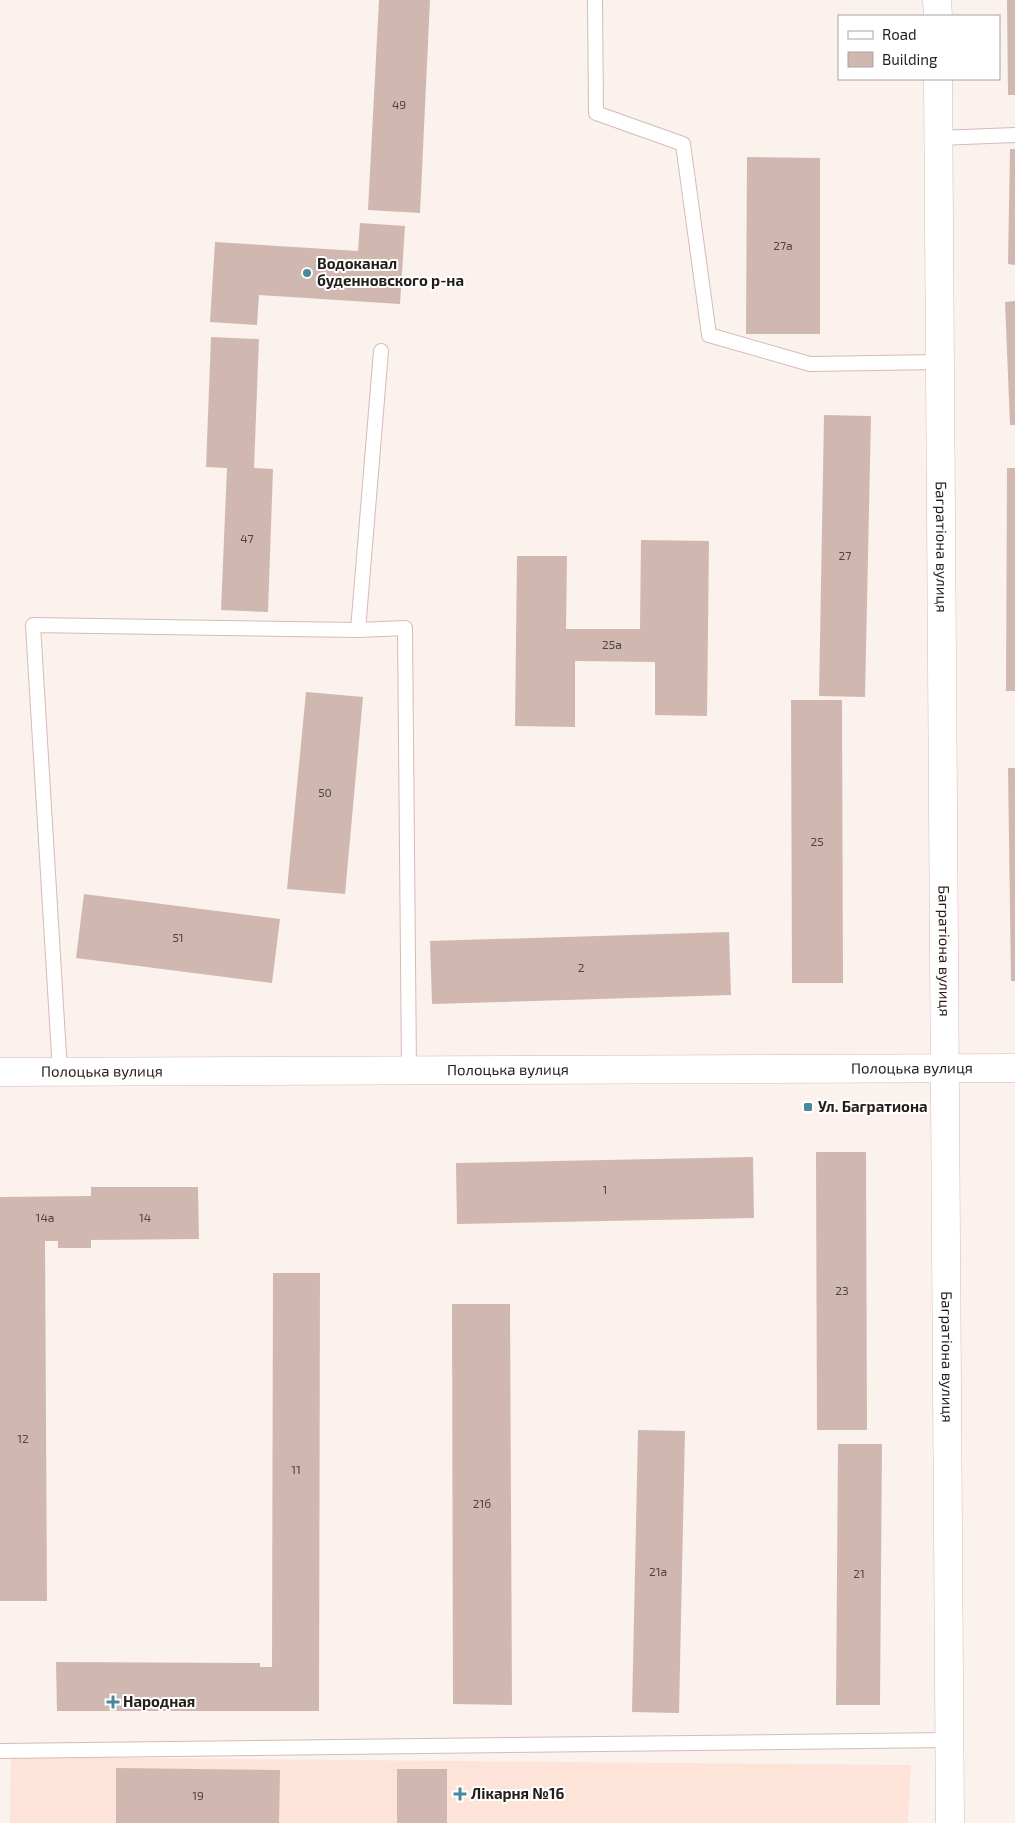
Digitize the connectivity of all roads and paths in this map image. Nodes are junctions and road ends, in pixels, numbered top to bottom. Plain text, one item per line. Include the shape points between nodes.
1 (595, 0) edge
2 (937, 0) edge
3 (938, 15) edge
4 (938, 80) edge
5 (1015, 135) edge
6 (938, 138) junction
7 (381, 351) dead end
8 (940, 362) junction
9 (358, 630) junction
10 (1015, 1068) edge
11 (944, 1069) junction
12 (409, 1071) junction
13 (0, 1072) edge
14 (60, 1072) junction
15 (949, 1740) junction
16 (0, 1751) edge
17 (950, 1823) edge

1 - 8 lane via 596,113 683,144 709,335 810,364
2 - 3 street
4 - 6 street, Багратіона вулиця
5 - 6 lane
6 - 8 street, Багратіона вулиця
7 - 9 lane
8 - 11 street, Багратіона вулиця
9 - 12 lane via 405,628
9 - 14 lane via 33,625
10 - 11 street, Полоцька вулиця
11 - 12 street, Полоцька вулиця
11 - 15 street, Багратіона вулиця
12 - 14 street, Полоцька вулиця
13 - 14 street, Полоцька вулиця
15 - 16 lane
15 - 17 street, Багратіона вулиця

